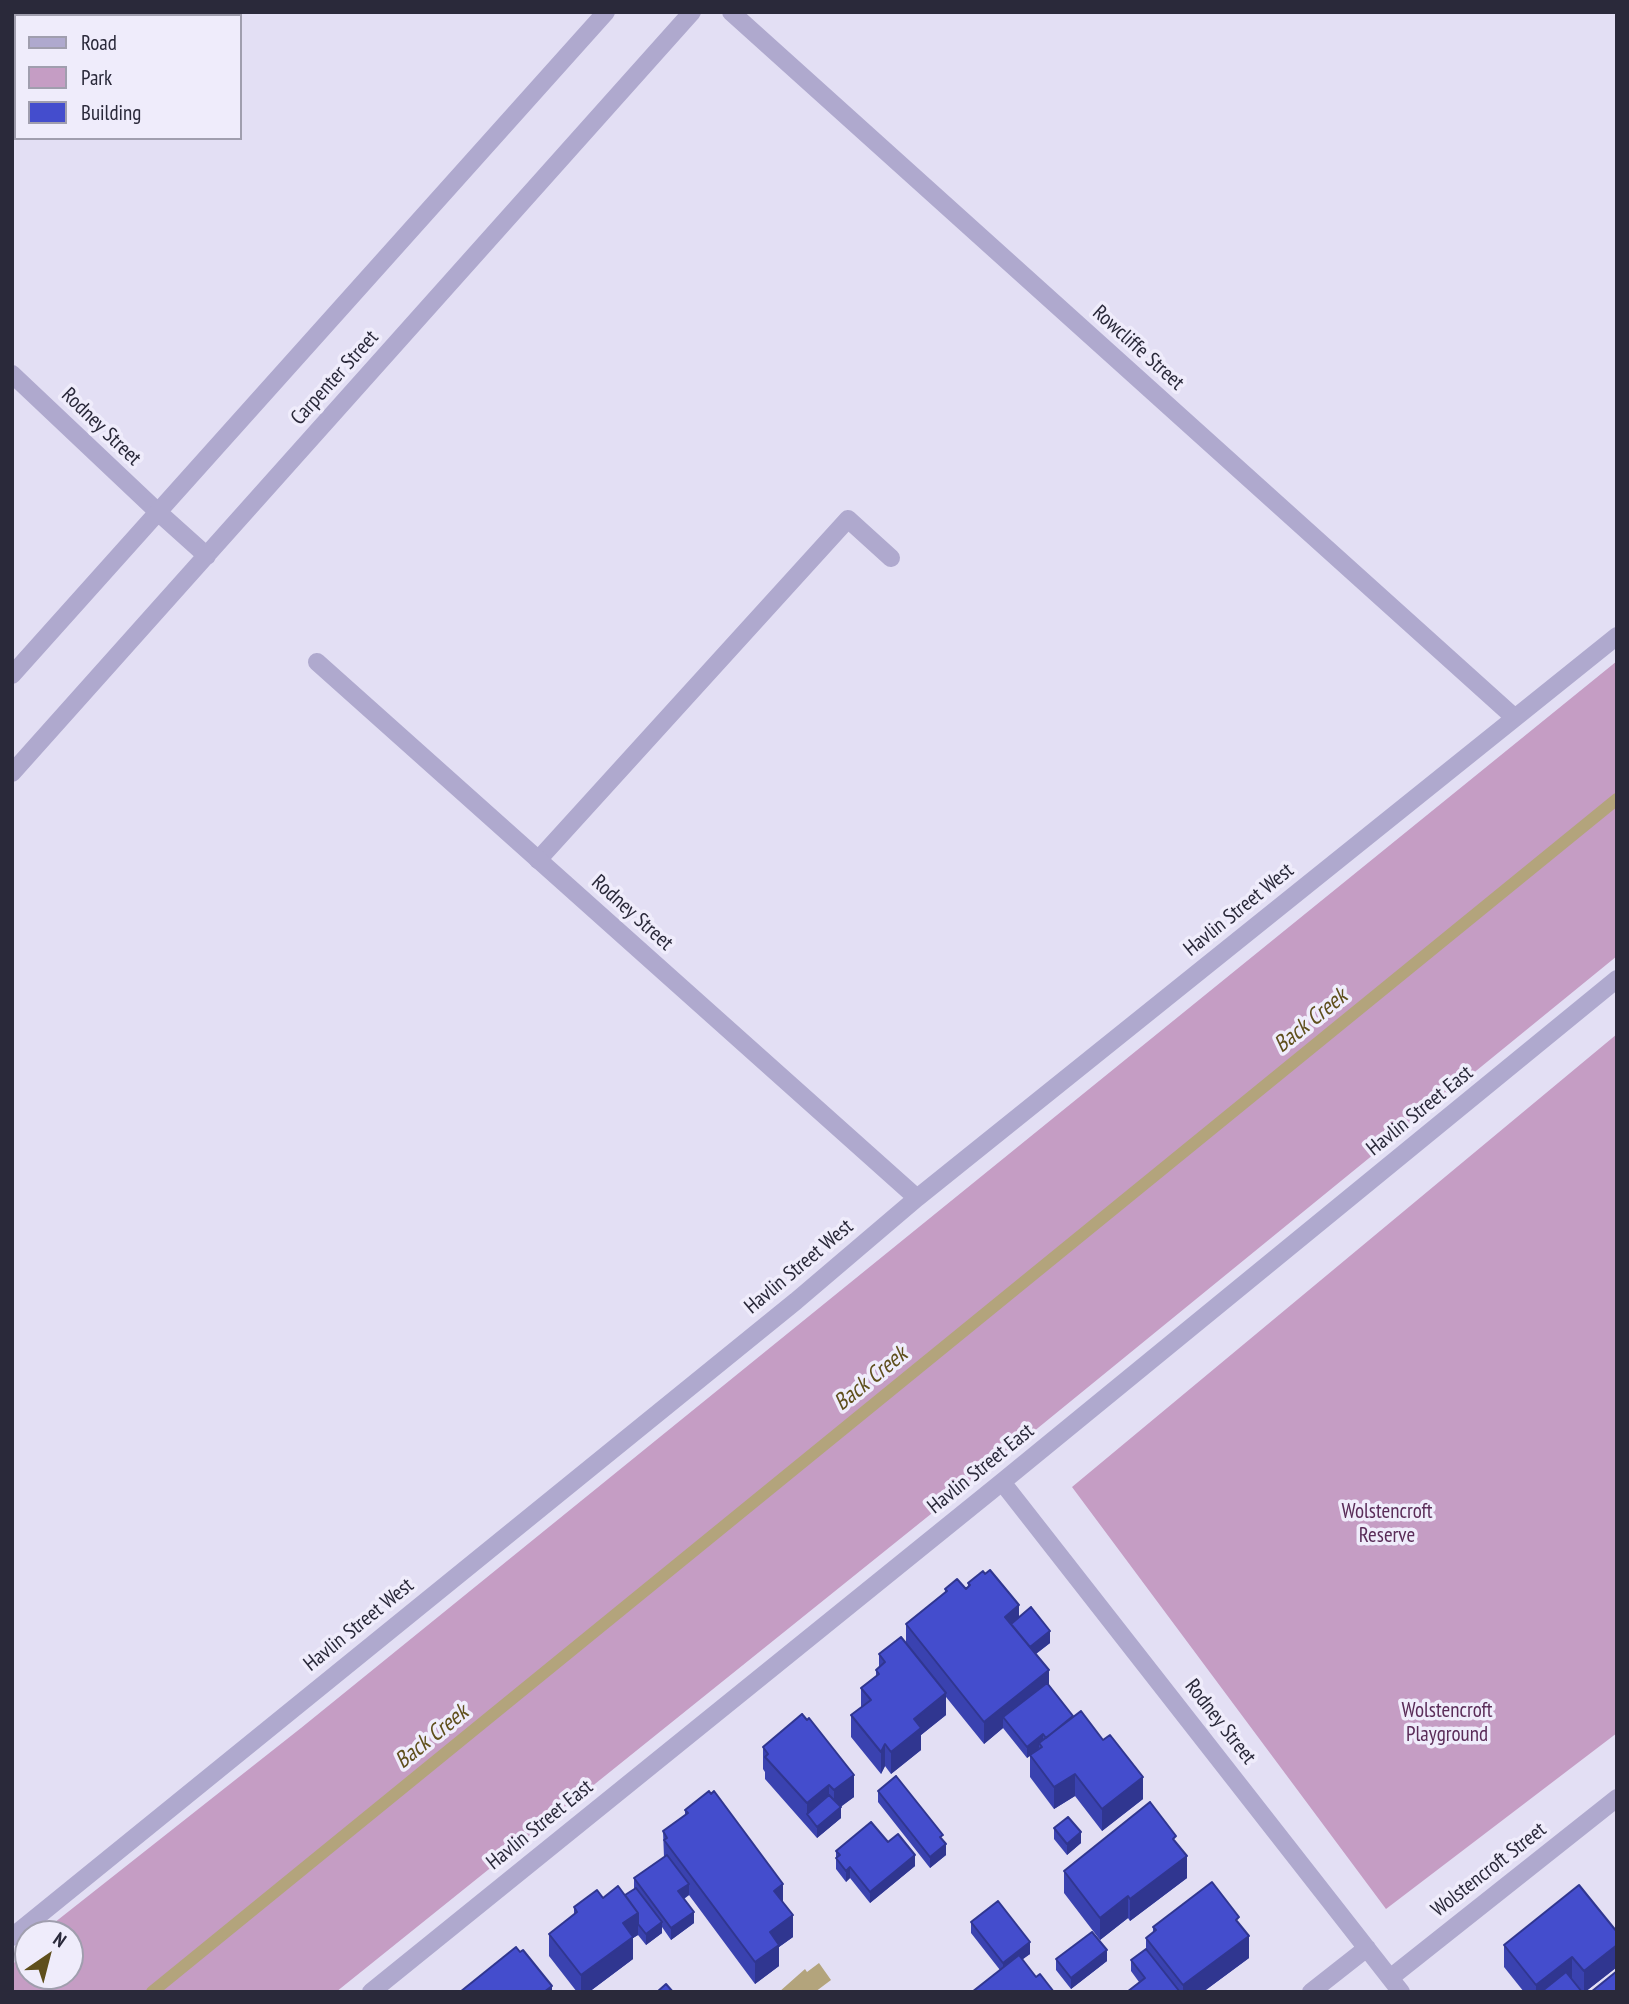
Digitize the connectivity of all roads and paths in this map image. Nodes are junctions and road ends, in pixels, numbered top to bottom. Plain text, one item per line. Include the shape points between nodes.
1 (606, 12) edge
2 (692, 12) edge
3 (731, 12) edge
4 (12, 374) edge
5 (158, 512) junction
6 (206, 556) junction
7 (891, 558) dead end
8 (1617, 636) edge
9 (317, 662) dead end
10 (12, 675) edge
11 (1515, 718) junction
12 (12, 773) edge
13 (538, 860) junction
14 (1617, 979) edge
15 (917, 1198) junction
16 (1002, 1482) junction
17 (1617, 1798) edge
18 (12, 1937) edge
19 (1367, 1948) junction
20 (1395, 1985) edge
21 (370, 1992) edge
22 (1311, 1992) edge

1 - 5 street, Carpenter Street
2 - 6 street, Carpenter Street
3 - 11 street, Rowcliffe Street
4 - 5 street, Rodney Street
5 - 6 street, Rodney Street
5 - 10 street, Carpenter Street
6 - 12 street, Carpenter Street
7 - 13 street via 848,519
8 - 11 street, Havlin Street West
9 - 13 street, Rodney Street
11 - 15 street, Havlin Street West
13 - 15 street, Rodney Street
14 - 16 street, Havlin Street East
15 - 18 street, Havlin Street West
16 - 19 street, Rodney Street
16 - 21 street, Havlin Street East
17 - 20 street, Wolstencroft Street
19 - 20 street, Rodney Street
19 - 22 street

